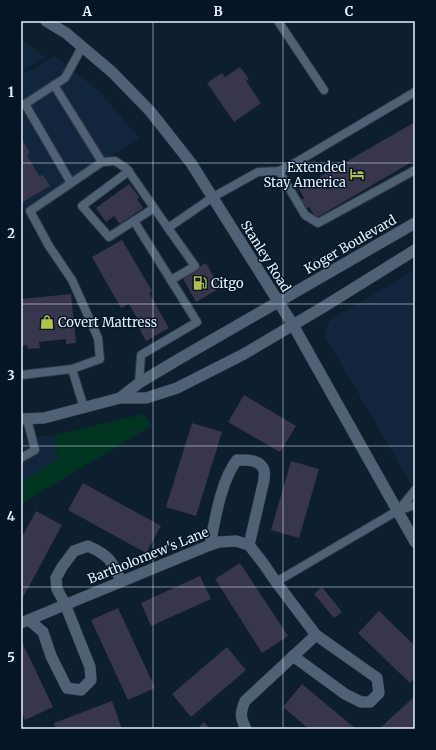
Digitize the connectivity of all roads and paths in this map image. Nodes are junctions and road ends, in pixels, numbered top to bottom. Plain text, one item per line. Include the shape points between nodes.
1 (46, 21) edge
2 (278, 21) edge
3 (82, 47) junction
4 (54, 85) junction
5 (324, 90) dead end
6 (415, 92) edge
7 (102, 162) junction
8 (415, 170) edge
9 (129, 171) junction
10 (279, 171) junction
11 (71, 183) junction
12 (213, 197) junction
13 (154, 208) junction
14 (134, 221) junction
15 (415, 223) edge
16 (168, 228) junction
17 (415, 250) edge
18 (171, 280) junction
19 (278, 301) junction
20 (293, 325) junction
21 (72, 369) junction
22 (21, 375) edge
23 (139, 383) junction
24 (120, 398) junction
25 (84, 408) junction
26 (24, 419) edge
27 (21, 458) edge
28 (415, 490) edge
29 (415, 505) edge
30 (397, 512) junction
31 (415, 542) edge
32 (210, 545) junction
33 (248, 545) junction
34 (121, 581) junction
35 (276, 582) junction
36 (65, 604) junction
37 (25, 622) edge
38 (316, 634) junction
39 (292, 656) junction
40 (246, 729) edge

1 - 3 street, Stanley Road
2 - 5 lane
3 - 4 lane via 65,78
3 - 12 street, Stanley Road via 112,72 150,111 191,163
4 - 7 lane
4 - 11 lane via 25,104
6 - 10 lane
7 - 9 lane via 115,160
7 - 11 lane
8 - 10 lane via 318,223 305,215
9 - 13 lane
9 - 14 lane via 82,206 109,237
10 - 12 lane via 258,172
11 - 21 lane via 30,211 72,280 98,338 100,359
12 - 16 lane
12 - 19 street, Stanley Road
13 - 14 lane
13 - 16 lane
14 - 18 lane
15 - 19 street, Koger Boulevard
16 - 18 lane via 195,266
17 - 20 street
18 - 23 lane via 197,322 141,356
19 - 20 street, Stanley Road
19 - 23 street, Koger Boulevard
20 - 24 street via 244,354 177,388 146,398
20 - 30 street, Stanley Road
21 - 22 lane
21 - 25 lane
23 - 24 street, Koger Boulevard
24 - 25 street
25 - 26 street via 44,418
26 - 27 lane via 35,450
28 - 30 lane
29 - 30 lane
30 - 31 street, Stanley Road
30 - 35 lane
32 - 33 street, Bartholomew's Lane via 236,541
32 - 33 street via 220,499 230,468 237,460 257,462 264,470 264,480
32 - 34 street, Bartholomew's Lane
33 - 35 street
34 - 36 street, Bartholomew's Lane
34 - 36 street via 114,564 100,552 88,546 74,551 56,578 57,589
35 - 38 street
36 - 37 street, Bartholomew's Lane
36 - 37 street via 90,667 91,680 81,690 67,688 51,656 43,632
38 - 39 street
38 - 39 street via 377,678 379,693 370,702 361,702 345,694
39 - 40 street via 246,700 241,710 241,719

